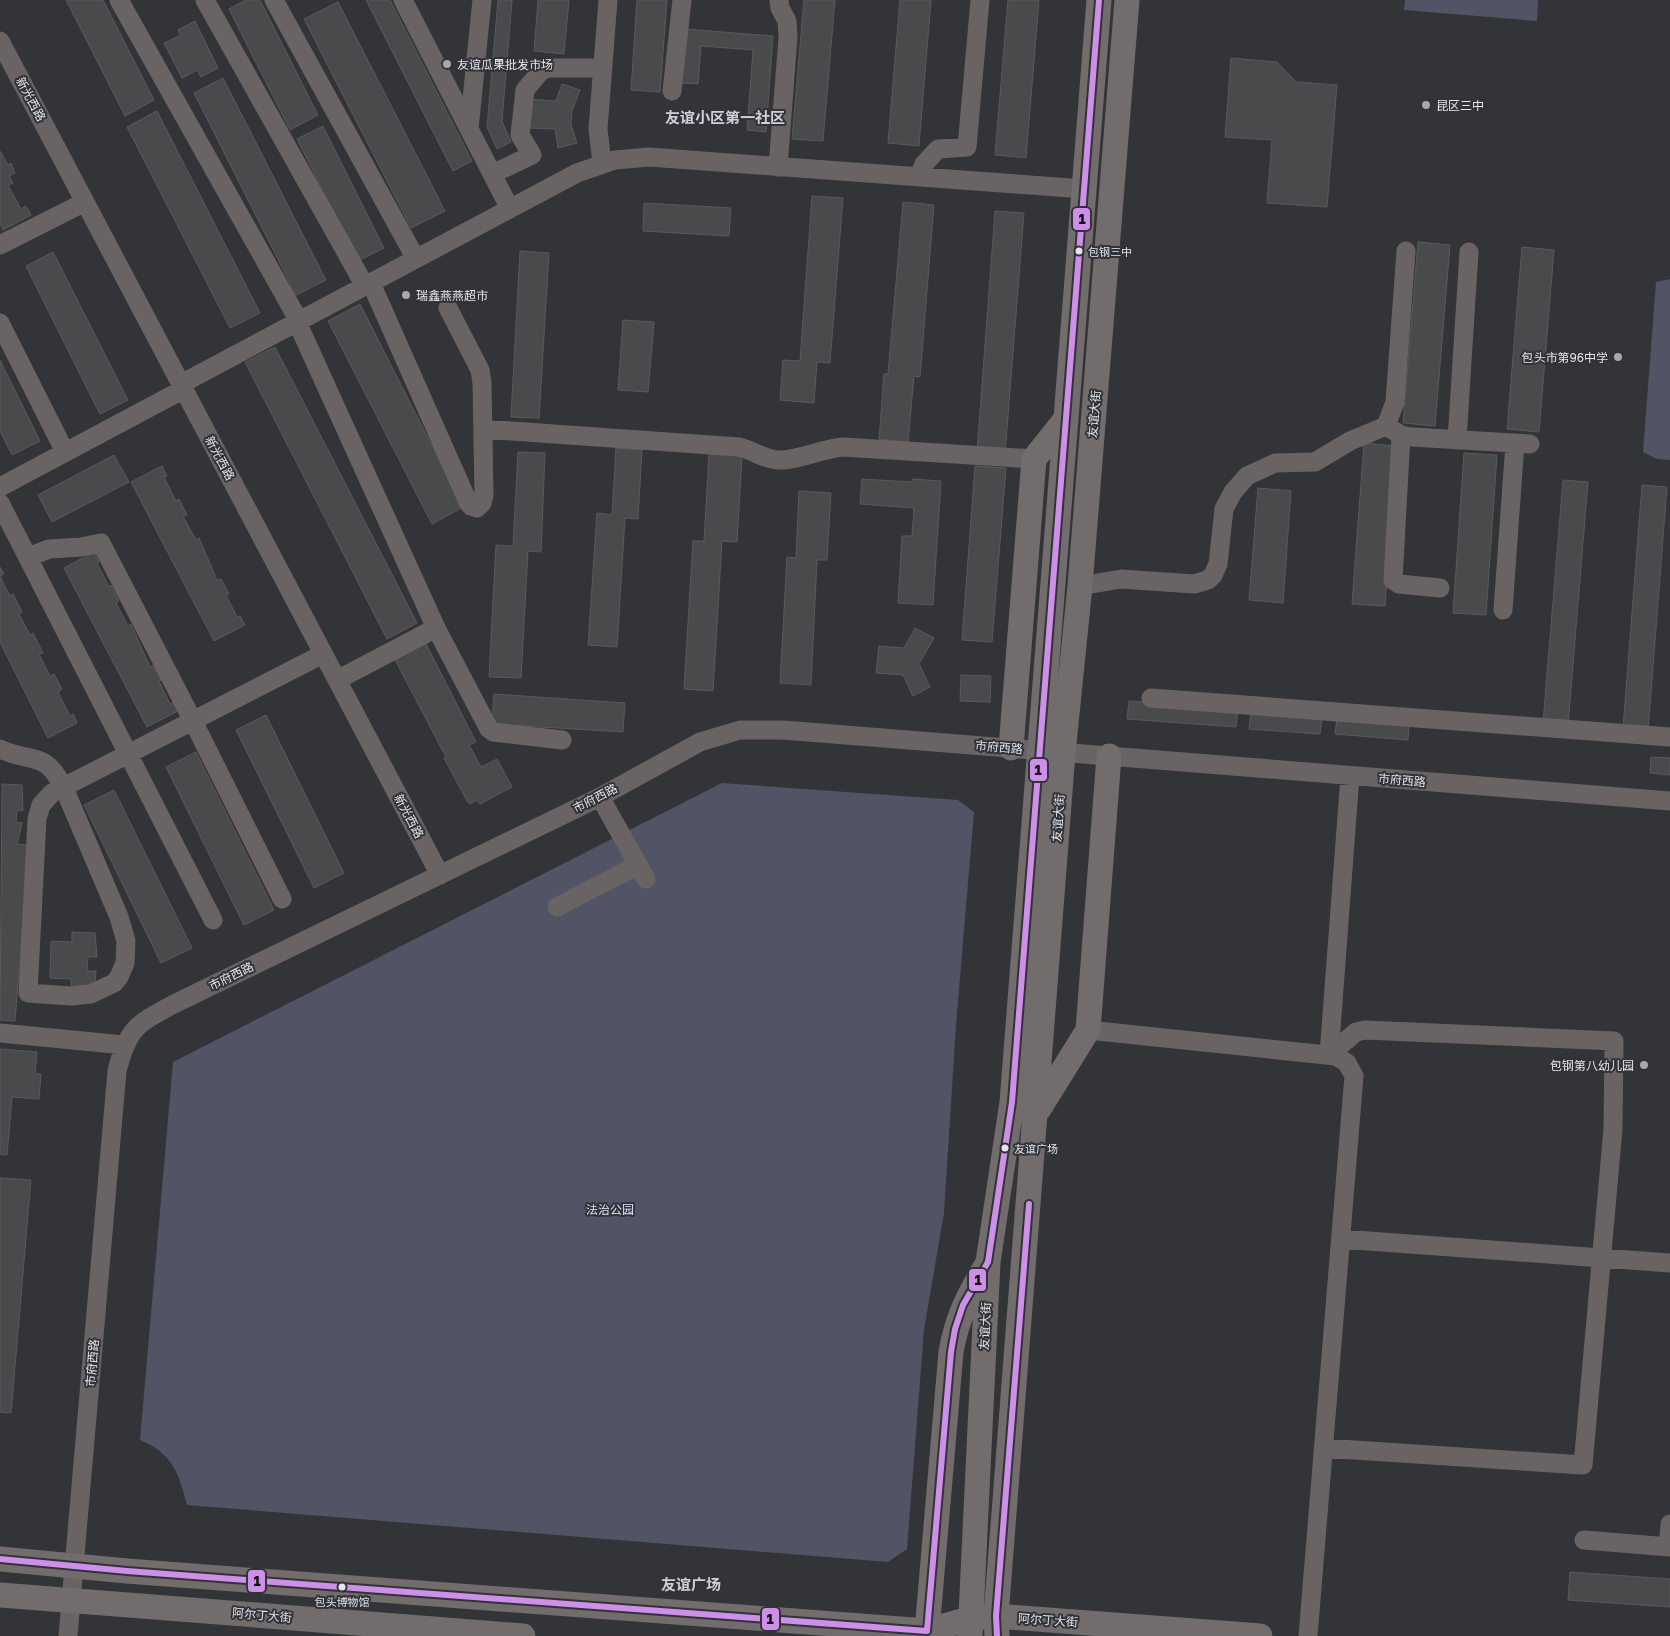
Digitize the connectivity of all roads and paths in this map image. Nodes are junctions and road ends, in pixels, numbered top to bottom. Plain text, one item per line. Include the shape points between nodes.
1 (119, 0) edge
2 (205, 0) edge
3 (274, 0) edge
4 (403, 0) edge
5 (482, 0) edge
6 (608, 0) edge
7 (682, 0) edge
8 (779, 0) edge
9 (980, 0) edge
10 (1099, 0) edge
11 (1126, 0) edge
12 (0, 41) edge
13 (603, 68) junction
14 (672, 91) dead end
15 (469, 129) junction
16 (602, 163) junction
17 (778, 167) junction
18 (492, 174) junction
19 (919, 177) junction
20 (1084, 190) junction
21 (85, 202) junction
22 (510, 209) junction
23 (0, 246) edge
24 (1406, 251) dead end
25 (1469, 252) dead end
26 (416, 259) junction
27 (368, 285) junction
28 (448, 308) dead end
29 (298, 322) junction
30 (0, 323) edge
31 (182, 386) junction
32 (1065, 420) junction
33 (483, 429) junction
34 (1394, 430) junction
35 (1457, 440) junction
36 (65, 452) junction
37 (1034, 459) junction
38 (0, 487) edge
39 (0, 503) edge
40 (28, 557) junction
41 (1080, 586) junction
42 (1440, 588) dead end
43 (1503, 610) dead end
44 (436, 628) junction
45 (323, 654) junction
46 (337, 680) junction
47 (1151, 698) dead end
48 (194, 721) junction
49 (1670, 737) edge
50 (562, 740) dead end
51 (1011, 748) junction
52 (1051, 752) junction
53 (5, 754) edge
54 (130, 755) junction
55 (1108, 756) junction
56 (1350, 776) junction
57 (64, 788) junction
58 (600, 797) junction
59 (1670, 801) edge
60 (440, 875) junction
61 (282, 899) dead end
62 (557, 907) dead end
63 (214, 920) dead end
64 (1088, 1030) junction
65 (0, 1033) edge
66 (124, 1045) junction
67 (1329, 1055) junction
68 (1036, 1113) junction
69 (1341, 1239) junction
70 (1601, 1258) junction
71 (988, 1262) junction
72 (1670, 1264) edge
73 (1324, 1448) junction
74 (1670, 1524) edge
75 (1584, 1540) dead end
76 (1669, 1547) edge
77 (0, 1559) edge
78 (74, 1566) junction
79 (0, 1594) edge
80 (71, 1600) junction
81 (997, 1626) edge
82 (971, 1627) edge
83 (927, 1631) junction
84 (68, 1636) edge
85 (523, 1636) edge
86 (1260, 1636) edge
87 (1308, 1636) edge

1 - 29 street
2 - 27 street
3 - 26 street
4 - 15 street
5 - 15 street
6 - 13 street
7 - 14 street
8 - 17 street via 787,21 788,37
9 - 19 street via 967,147 938,149 924,164
10 - 20 main road, 友谊大街
11 - 41 main road, 友谊大街
12 - 21 street, 新光西路
13 - 16 street via 598,136
13 - 18 street via 548,68 541,71 525,90 520,130 522,140 532,155
15 - 18 street
16 - 17 street via 649,157
16 - 22 street
17 - 19 street
18 - 22 street
19 - 20 street
20 - 32 main road, 友谊大街
21 - 23 street
21 - 31 street, 新光西路
22 - 26 street
24 - 34 street
25 - 35 street
26 - 27 street
27 - 29 street
27 - 33 street via 468,502 474,508 482,503 484,495
28 - 33 street via 480,370
29 - 31 street
29 - 44 street
30 - 36 street
31 - 36 street
31 - 45 street, 新光西路
32 - 37 main road
32 - 52 main road, 友谊大街
33 - 37 street via 739,447 779,460 843,447
34 - 35 street
34 - 41 street via 1350,441 1315,462 1275,463 1247,476 1224,509 1218,564 1208,580 1194,584 1122,579
34 - 42 street via 1393,580 1399,584
35 - 43 street via 1523,444
36 - 38 street
37 - 51 main road
39 - 40 street
40 - 48 street via 49,549 101,542
40 - 54 street
41 - 52 main road, 友谊大街
44 - 46 street
44 - 50 street via 489,729
45 - 46 street, 新光西路
45 - 48 street
46 - 60 street, 新光西路
47 - 49 street
48 - 54 street
48 - 61 street
51 - 52 street, 市府西路
51 - 58 street, 市府西路 via 783,730 740,730 683,750
52 - 55 street, 市府西路
52 - 68 main road, 友谊大街
52 - 71 main road, 友谊大街 via 1012,1102
53 - 57 street via 44,762 56,772
54 - 57 street
54 - 63 street
55 - 56 street, 市府西路
55 - 64 main road
56 - 59 street, 市府西路
56 - 67 street
57 - 57 street via 119,917 126,941 125,963 114,983 91,994 28,993 37,819 45,799
58 - 60 street, 市府西路
58 - 62 street via 642,872
60 - 66 street, 市府西路 via 172,1004 140,1023
64 - 67 street
64 - 68 main road
65 - 66 street
66 - 78 street, 市府西路 via 117,1071
67 - 69 street via 1347,1063 1354,1076
67 - 70 street via 1356,1032 1365,1030 1614,1040 1613,1129
68 - 81 main road, 友谊大街
69 - 70 street
69 - 73 street
70 - 72 street
70 - 73 street via 1583,1464
71 - 82 main road, 友谊大街
71 - 83 main road via 963,1305 954,1336
73 - 87 street
74 - 76 street
75 - 76 street
77 - 78 main road, 阿尔丁大街
78 - 80 street, 市府西路
78 - 83 main road, 阿尔丁大街
79 - 80 main road, 阿尔丁大街
80 - 84 street, 市府西路
80 - 85 main road, 阿尔丁大街
81 - 82 main road, 阿尔丁大街
81 - 86 main road, 阿尔丁大街
82 - 83 main road, 阿尔丁大街

